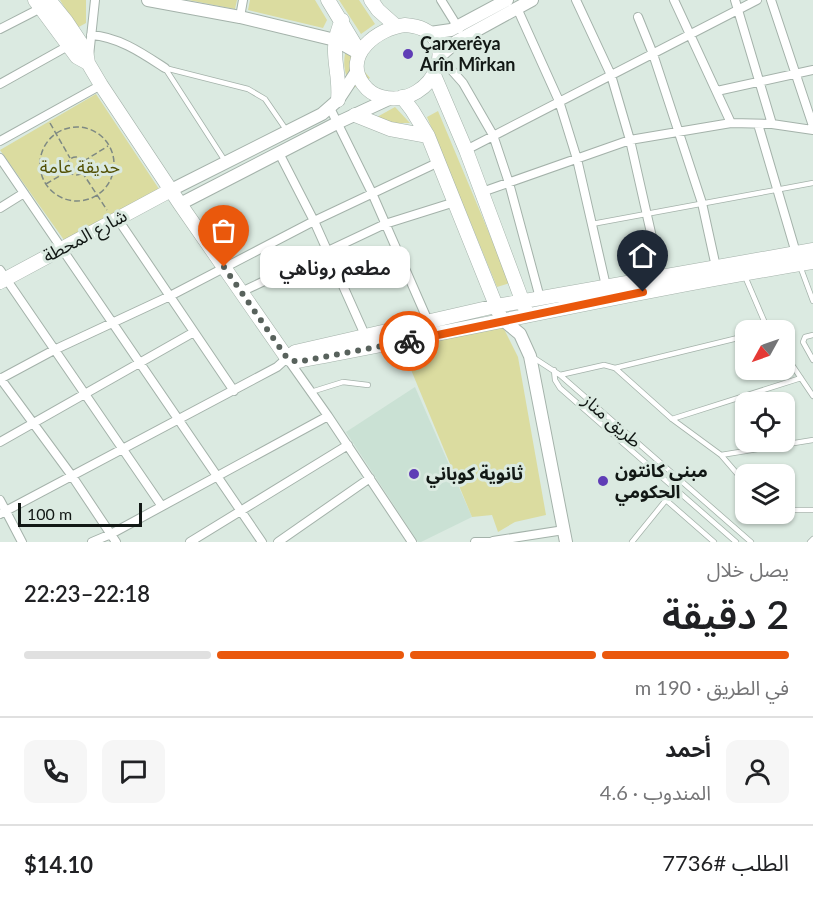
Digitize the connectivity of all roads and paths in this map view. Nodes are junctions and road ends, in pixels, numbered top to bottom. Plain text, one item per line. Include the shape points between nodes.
1 (95, 0) edge
2 (148, 0) edge
3 (243, 0) edge
4 (328, 0) edge
5 (371, 0) edge
6 (441, 0) edge
7 (532, 0) edge
8 (576, 0) edge
9 (674, 0) edge
10 (735, 0) edge
11 (757, 0) edge
12 (771, 0) edge
13 (42, 3) edge
14 (512, 4) edge
15 (739, 10) junction
16 (240, 17) junction
17 (638, 17) dead end
18 (342, 20) junction
19 (396, 26) junction
20 (0, 29) edge
21 (461, 32) junction
22 (430, 33) junction
23 (91, 34) junction
24 (691, 35) junction
25 (335, 40) junction
26 (68, 46) junction
27 (360, 54) junction
28 (653, 54) junction
29 (440, 56) junction
30 (88, 63) junction
31 (165, 68) junction
32 (813, 70) edge
33 (357, 71) junction
34 (796, 73) junction
35 (434, 75) junction
36 (611, 75) junction
37 (759, 81) junction
38 (0, 84) edge
39 (101, 85) junction
40 (717, 91) junction
41 (397, 98) junction
42 (559, 101) junction
43 (334, 104) junction
44 (46, 115) junction
45 (355, 115) junction
46 (337, 123) junction
47 (731, 123) junction
48 (758, 124) junction
49 (772, 124) junction
50 (813, 128) edge
51 (287, 131) junction
52 (677, 132) junction
53 (56, 133) junction
54 (493, 135) junction
55 (428, 136) junction
56 (630, 140) junction
57 (0, 141) edge
58 (110, 146) junction
59 (466, 150) junction
60 (279, 153) junction
61 (0, 158) edge
62 (71, 158) junction
63 (577, 159) junction
64 (83, 162) junction
65 (226, 162) junction
66 (439, 162) junction
67 (69, 170) junction
68 (82, 172) junction
69 (509, 183) junction
70 (813, 183) edge
71 (46, 184) junction
72 (778, 189) junction
73 (171, 190) junction
74 (482, 192) junction
75 (24, 193) junction
76 (372, 193) junction
77 (97, 196) junction
78 (455, 202) junction
79 (702, 203) junction
80 (180, 204) junction
81 (0, 208) edge
82 (647, 214) junction
83 (117, 218) junction
84 (314, 221) junction
85 (385, 224) junction
86 (592, 224) junction
87 (62, 249) junction
88 (327, 250) junction
89 (808, 255) edge
90 (224, 267) junction
91 (716, 267) junction
92 (744, 274) junction
93 (2, 277) edge
94 (661, 277) junction
95 (606, 286) junction
96 (241, 292) junction
97 (170, 296) junction
98 (540, 298) junction
99 (524, 301) junction
100 (813, 301) edge
101 (496, 306) junction
102 (526, 315) junction
103 (503, 320) junction
104 (764, 320) edge
105 (428, 321) junction
106 (113, 323) junction
107 (194, 332) junction
108 (520, 334) junction
109 (366, 335) junction
110 (813, 335) edge
111 (735, 339) edge
112 (54, 350) junction
113 (530, 356) junction
114 (287, 358) junction
115 (813, 360) edge
116 (140, 362) junction
117 (615, 368) junction
118 (795, 369) edge
119 (554, 370) junction
120 (560, 375) junction
121 (0, 378) edge
122 (801, 378) junction
123 (368, 385) dead end
124 (234, 391) junction
125 (311, 392) junction
126 (84, 393) junction
127 (813, 396) edge
128 (328, 416) junction
129 (672, 419) junction
130 (179, 420) junction
131 (33, 422) junction
132 (616, 425) junction
133 (610, 432) junction
134 (813, 440) edge
135 (0, 442) edge
136 (348, 445) junction
137 (123, 450) junction
138 (721, 455) junction
139 (735, 471) edge
140 (72, 476) junction
141 (218, 477) junction
142 (370, 478) junction
143 (0, 500) edge
144 (161, 505) junction
145 (240, 510) junction
146 (795, 510) edge
147 (813, 510) edge
148 (3, 513) edge
149 (720, 515) junction
150 (713, 522) junction
151 (111, 534) junction
152 (565, 536) edge
153 (731, 537) junction
154 (493, 541) edge
155 (22, 542) edge
156 (92, 542) edge
157 (116, 542) edge
158 (191, 542) edge
159 (262, 542) edge
160 (278, 542) edge
161 (412, 542) edge
162 (475, 542) edge
163 (632, 542) edge
164 (714, 542) edge
165 (727, 542) edge
166 (736, 542) edge
167 (751, 542) edge

1 - 23 street
2 - 16 main road
3 - 16 street
4 - 18 main road
5 - 19 main road
6 - 21 street
7 - 14 main road
8 - 36 street
9 - 24 street
10 - 15 street
11 - 15 street
12 - 34 street
13 - 20 street
13 - 26 main road
13 - 30 main road via 66,21 86,51
14 - 21 main road
14 - 42 street
15 - 24 street
15 - 37 street
16 - 25 main road
17 - 28 street
18 - 25 main road
18 - 27 main road
19 - 22 main road via 413,25
19 - 27 main road via 371,39
21 - 22 main road
21 - 29 main road
22 - 29 main road
23 - 30 street
23 - 31 street via 127,44
24 - 28 street
24 - 40 street
25 - 27 main road
25 - 43 main road via 338,84
26 - 30 main road
26 - 38 street
27 - 33 main road
28 - 36 street
28 - 52 street
29 - 35 main road
29 - 54 street via 463,83
30 - 39 main road
31 - 51 lane via 248,89 265,99
31 - 65 lane
32 - 34 street
33 - 41 main road via 373,94
33 - 43 main road
34 - 37 street
34 - 50 street
35 - 41 main road via 420,90
35 - 59 main road
36 - 42 street
36 - 56 street
37 - 40 street
37 - 49 street
39 - 44 street
39 - 73 main road
40 - 47 street
41 - 45 main road
41 - 55 main road
42 - 54 street
42 - 63 street
43 - 46 street
43 - 51 main road
44 - 53 path
44 - 57 street
45 - 46 main road
45 - 55 main road via 390,129
46 - 60 main road
46 - 76 street
47 - 48 street
47 - 52 street
48 - 49 street
48 - 72 street
49 - 50 street
51 - 65 main road
52 - 56 street
52 - 79 street
53 - 58 path via 79,127 97,133
53 - 62 path
53 - 71 path via 42,151 41,174
54 - 59 street
54 - 69 street
55 - 66 main road
56 - 63 street
56 - 82 street
58 - 64 path
58 - 77 path via 115,168 106,189
59 - 74 main road
60 - 80 main road
60 - 84 street
61 - 75 street
62 - 64 path via 78,157
62 - 67 path
63 - 69 street
63 - 86 street
64 - 68 path
65 - 73 main road
66 - 76 street
66 - 78 main road
67 - 68 path via 75,174
67 - 71 path
68 - 77 path
69 - 74 street
69 - 98 street
70 - 72 lane
71 - 77 path via 53,193 75,202
72 - 79 lane
72 - 89 street
73 - 80 main road
73 - 83 main road, شارع المحطة
74 - 99 main road
75 - 81 street
75 - 87 street
76 - 84 street
76 - 85 street
77 - 83 path
78 - 85 street
78 - 101 main road
79 - 82 lane
79 - 91 street
80 - 90 main road
82 - 86 lane
82 - 94 street
83 - 87 main road, شارع المحطة
83 - 97 street
84 - 88 street
84 - 90 street
85 - 88 street
85 - 105 street
86 - 95 street
87 - 93 main road, شارع المحطة
87 - 106 street
88 - 96 street
88 - 109 street
89 - 91 main road
89 - 92 main road
89 - 100 lane
90 - 96 main road
90 - 97 street
91 - 94 main road
92 - 102 main road
92 - 104 lane
93 - 112 street
94 - 95 main road
95 - 98 main road
96 - 114 main road
97 - 106 street
97 - 107 street
98 - 99 main road
99 - 101 main road
99 - 102 main road
101 - 103 main road
101 - 105 main road
102 - 103 main road
102 - 108 main road
103 - 108 main road
103 - 114 main road via 297,362
105 - 109 main road
106 - 112 street
106 - 116 street
107 - 116 street
107 - 124 street
108 - 113 main road
109 - 114 main road via 295,351
110 - 115 lane via 803,342
111 - 117 lane
112 - 121 street
112 - 126 street
113 - 119 lane, طريق مناز
113 - 152 main road
114 - 124 street via 278,368
114 - 125 street
116 - 126 street
116 - 130 street
117 - 120 lane via 604,365
117 - 129 lane
118 - 122 lane
119 - 120 lane, طريق مناز
119 - 133 lane, طريق مناز via 560,388
120 - 132 lane, طريق مناز
121 - 131 street
122 - 127 lane
122 - 129 lane
123 - 125 lane via 343,382
124 - 130 street
125 - 128 street
126 - 131 street
126 - 137 street
128 - 136 street
128 - 141 street
129 - 138 lane
130 - 137 street
130 - 141 street
131 - 135 street
131 - 140 street
132 - 133 lane
132 - 149 lane, طريق مناز
133 - 150 lane, طريق مناز
134 - 138 lane
136 - 142 street
136 - 145 street
137 - 140 street
137 - 144 street
138 - 139 lane
140 - 148 street
140 - 151 street
141 - 144 street
141 - 145 street
142 - 160 street
142 - 161 street
143 - 148 street
144 - 151 street
145 - 158 street
145 - 159 street
146 - 147 lane
148 - 155 street
149 - 150 lane
149 - 167 lane, طريق مناز
150 - 153 lane, طريق مناز
151 - 156 street
151 - 157 street
152 - 154 street
153 - 165 lane
153 - 166 lane, طريق مناز
154 - 162 street
163 - 164 lane via 666,500

